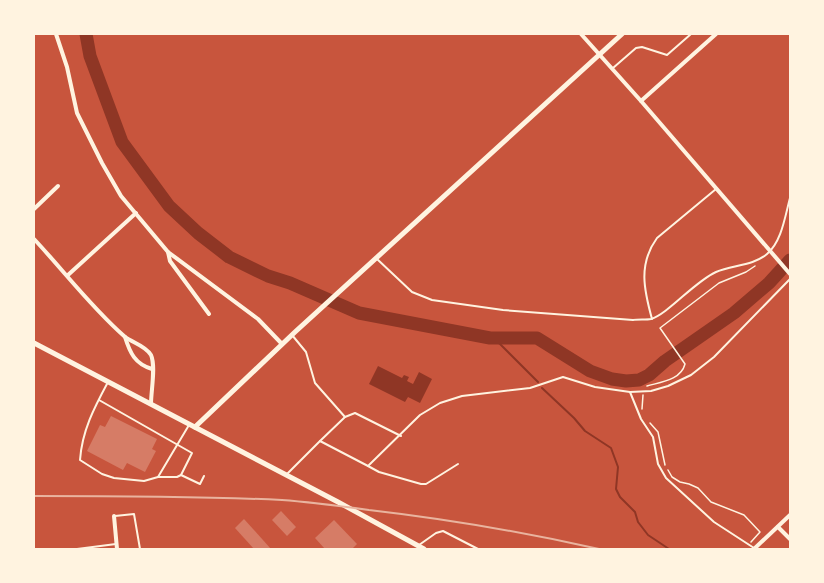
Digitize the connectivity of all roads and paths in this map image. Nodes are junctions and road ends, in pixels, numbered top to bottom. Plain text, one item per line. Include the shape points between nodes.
1 (56, 34) edge
2 (581, 34) edge
3 (622, 34) edge
4 (691, 34) edge
5 (716, 34) edge
6 (599, 54) junction
7 (612, 69) junction
8 (641, 101) junction
9 (58, 186) dead end
10 (716, 189) junction
11 (790, 198) edge
12 (34, 209) edge
13 (136, 213) junction
14 (34, 239) edge
15 (168, 252) junction
16 (376, 259) junction
17 (760, 263) dead end
18 (790, 274) edge
19 (68, 275) junction
20 (790, 279) edge
21 (209, 314) dead end
22 (652, 319) junction
23 (294, 334) junction
24 (125, 337) junction
25 (34, 343) edge
26 (282, 344) junction
27 (152, 369) junction
28 (108, 382) junction
29 (630, 392) junction
30 (643, 392) junction
31 (99, 400) junction
32 (151, 404) junction
33 (644, 414) dead end
34 (345, 417) junction
35 (647, 419) dead end
36 (192, 426) junction
37 (401, 436) junction
38 (320, 441) junction
39 (178, 444) junction
40 (458, 464) dead end
41 (368, 466) junction
42 (181, 474) junction
43 (286, 475) junction
44 (204, 476) dead end
45 (158, 477) junction
46 (790, 515) edge
47 (114, 516) joint
48 (778, 527) junction
49 (790, 539) edge
50 (117, 544) junction
51 (748, 544) junction
52 (416, 547) edge
53 (77, 549) edge
54 (117, 549) edge
55 (140, 549) edge
56 (424, 549) edge
57 (478, 549) edge
58 (754, 549) edge

1 - 13 street via 77,113 121,196
2 - 6 street
3 - 6 street
4 - 7 lane via 667,55 642,47 636,48
5 - 8 street
6 - 7 street
6 - 16 street
7 - 8 street
8 - 10 street
9 - 12 street
10 - 18 street
10 - 22 lane via 657,238 650,248 645,262 644,278
11 - 22 lane via 777,242 767,254 755,261 703,278
13 - 15 street
13 - 19 street
14 - 19 street
15 - 21 street via 170,261
15 - 26 street via 255,316
16 - 22 lane via 412,292 432,300 503,310 633,320
16 - 23 street
17 - 30 path via 719,283 660,328 685,364 684,369 678,376 644,387
19 - 24 street
20 - 30 lane via 714,357 691,375 668,386
23 - 26 street
23 - 34 lane via 306,352 315,383
24 - 27 street via 134,359
24 - 27 street via 145,348 154,364
25 - 28 street
26 - 36 street
27 - 32 street
28 - 31 lane
28 - 32 street
29 - 30 lane
29 - 37 lane via 594,387 563,376 530,388 462,396 440,403 420,415
29 - 51 lane via 641,419 653,437 658,464 666,478 714,522
30 - 33 path
31 - 39 lane
31 - 45 lane via 86,424 80,460 102,474 114,478 144,481
32 - 36 street
34 - 37 lane via 355,413
34 - 38 lane
35 - 51 path via 658,432 665,466 672,477 698,488 711,502 749,519 760,532
36 - 39 lane
36 - 43 street
37 - 41 lane
38 - 41 lane
38 - 43 lane
39 - 42 lane via 192,452
39 - 45 lane
40 - 41 lane via 426,484 380,472
42 - 44 lane via 200,484
42 - 45 lane via 177,477
43 - 52 street
46 - 48 street
47 - 50 street
47 - 55 lane via 134,514
48 - 49 street
48 - 58 street
50 - 53 lane
50 - 54 street
51 - 58 lane
52 - 56 street
52 - 57 lane via 443,531

